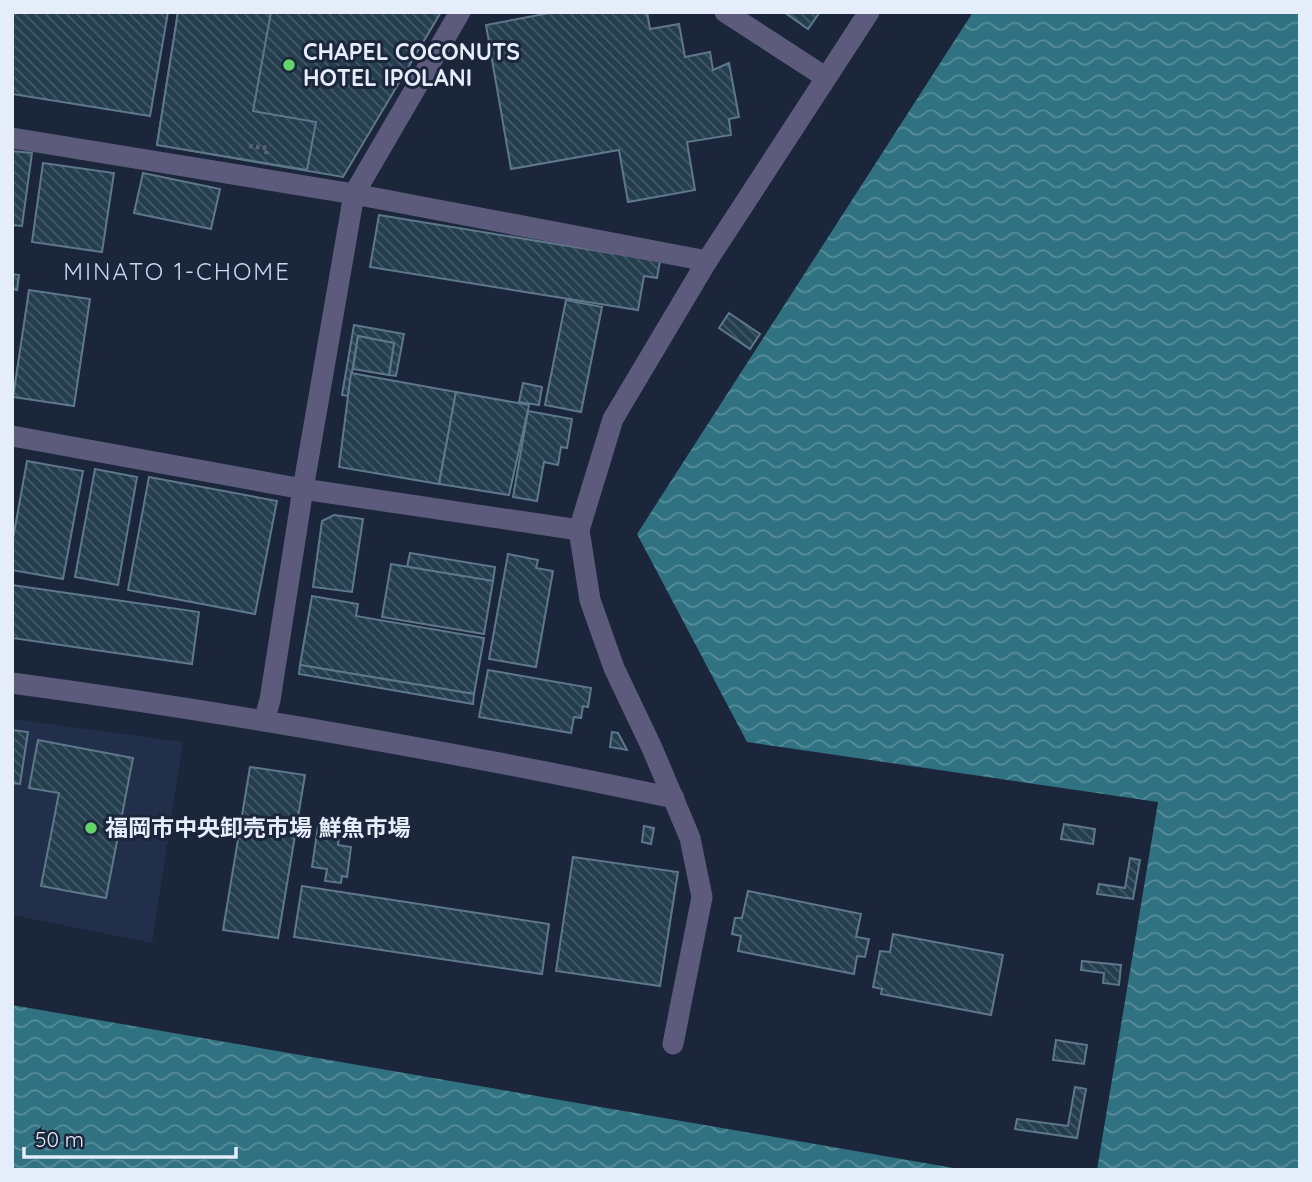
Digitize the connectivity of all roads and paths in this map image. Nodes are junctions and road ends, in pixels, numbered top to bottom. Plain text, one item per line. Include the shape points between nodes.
1 (460, 12) edge
2 (725, 12) edge
3 (869, 12) edge
4 (825, 77) junction
5 (12, 138) edge
6 (249, 146) dead end
7 (265, 163) dead end
8 (354, 194) junction
9 (707, 261) junction
10 (12, 436) edge
11 (303, 489) junction
12 (579, 530) junction
13 (12, 683) edge
14 (264, 721) junction
15 (674, 798) junction
16 (673, 1044) dead end

1 - 8 street
2 - 4 street
3 - 4 street
4 - 9 street
5 - 8 street
6 - 7 path via 267,148
8 - 9 street
8 - 11 street
9 - 12 street via 613,419
10 - 11 street
11 - 12 street
11 - 14 street
12 - 15 street via 590,600 610,657
13 - 14 street
14 - 15 street via 487,759
15 - 16 street via 690,838 702,897

